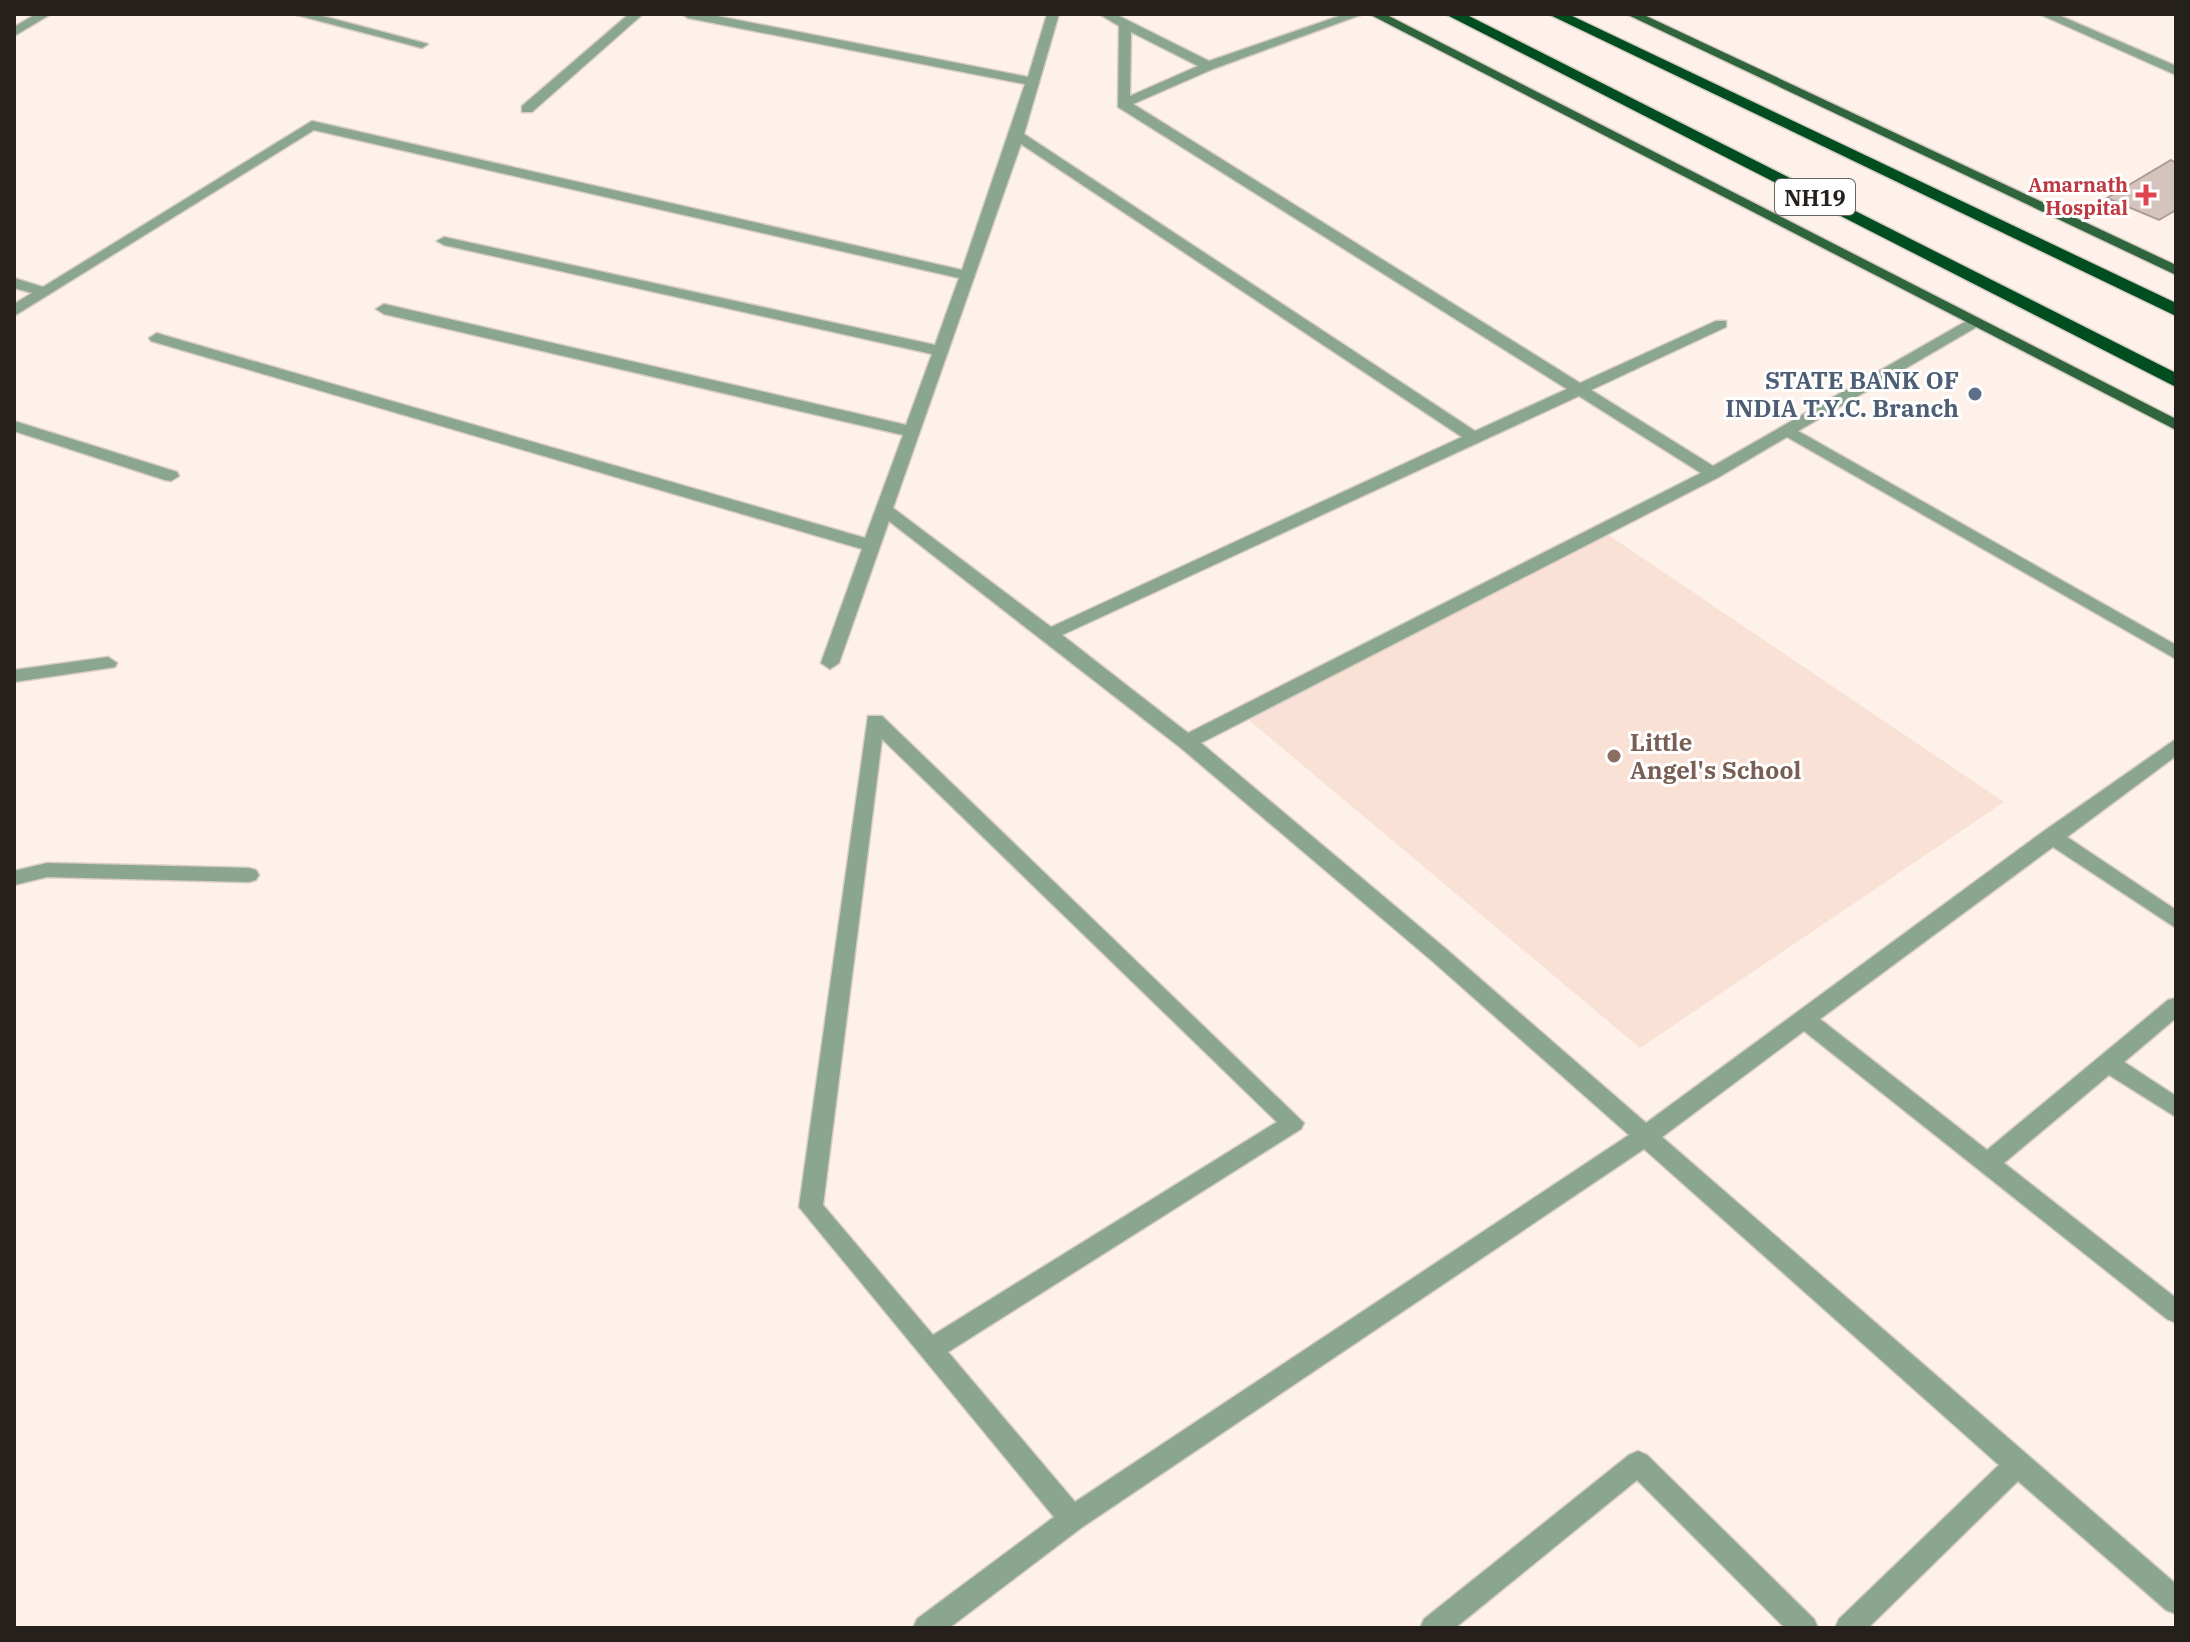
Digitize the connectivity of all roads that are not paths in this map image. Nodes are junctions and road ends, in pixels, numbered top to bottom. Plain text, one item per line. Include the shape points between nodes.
1 (45, 14) edge
2 (299, 14) edge
3 (637, 14) edge
4 (688, 14) edge
5 (1053, 14) edge
6 (1105, 14) edge
7 (1357, 14) edge
8 (1375, 14) edge
9 (1453, 14) edge
10 (1556, 14) edge
11 (1632, 14) edge
12 (2048, 14) edge
13 (1125, 24) junction
14 (14, 32) edge
15 (422, 44) dead end
16 (1208, 66) junction
17 (2176, 71) edge
18 (1033, 82) junction
19 (1123, 104) junction
20 (527, 109) dead end
21 (1017, 135) junction
22 (444, 241) dead end
23 (2176, 271) edge
24 (968, 276) junction
25 (14, 283) edge
26 (45, 292) junction
27 (384, 309) dead end
28 (2176, 310) edge
29 (14, 311) edge
30 (1975, 322) junction
31 (1721, 324) dead end
32 (157, 338) dead end
33 (941, 351) junction
34 (2176, 381) edge
35 (1581, 389) junction
36 (2176, 425) edge
37 (14, 426) edge
38 (913, 432) junction
39 (1789, 432) junction
40 (1474, 438) junction
41 (1713, 473) junction
42 (171, 476) dead end
43 (885, 510) junction
44 (872, 546) junction
45 (1048, 635) junction
46 (2176, 653) edge
47 (108, 663) dead end
48 (830, 663) dead end
49 (14, 676) edge
50 (1187, 742) junction
51 (2176, 746) edge
52 (2051, 836) junction
53 (249, 875) dead end
54 (14, 878) edge
55 (2176, 920) edge
56 (2176, 1006) edge
57 (1804, 1019) junction
58 (2108, 1063) junction
59 (2176, 1108) edge
60 (1647, 1135) junction
61 (1987, 1164) junction
62 (2176, 1312) edge
63 (931, 1350) junction
64 (2016, 1466) junction
65 (1072, 1519) junction
66 (2176, 1601) edge
67 (927, 1628) edge
68 (1434, 1628) edge
69 (1804, 1628) edge
70 (1849, 1628) edge

1 - 14 street
2 - 15 street
3 - 20 street
4 - 18 street
5 - 18 street
6 - 13 street
7 - 16 street
8 - 30 main road
9 - 34 highway, NH19
10 - 28 highway, NH19
11 - 23 main road
12 - 17 street
13 - 16 street
13 - 19 street
16 - 19 street
18 - 21 street
19 - 35 street
21 - 24 street
21 - 40 street
22 - 33 street
24 - 26 street via 312,125
24 - 33 street
25 - 26 street
26 - 29 street
27 - 38 street
30 - 36 main road
30 - 39 street
31 - 35 street
32 - 44 street
33 - 38 street
35 - 40 street
35 - 41 street
37 - 42 street
38 - 43 street
39 - 41 street
39 - 46 street
40 - 45 street
41 - 50 street
43 - 44 street
43 - 45 street
44 - 48 street
45 - 50 street
47 - 49 street
50 - 60 street
51 - 52 street
52 - 55 street
52 - 57 street
53 - 54 street via 47,870
56 - 58 street
57 - 60 street
57 - 61 street
58 - 59 street
58 - 61 street
60 - 64 street
60 - 65 street
61 - 62 street
63 - 63 street via 1293,1123 875,721 811,1207
63 - 65 street
64 - 66 street
64 - 70 street
65 - 67 street
68 - 69 street via 1638,1463

